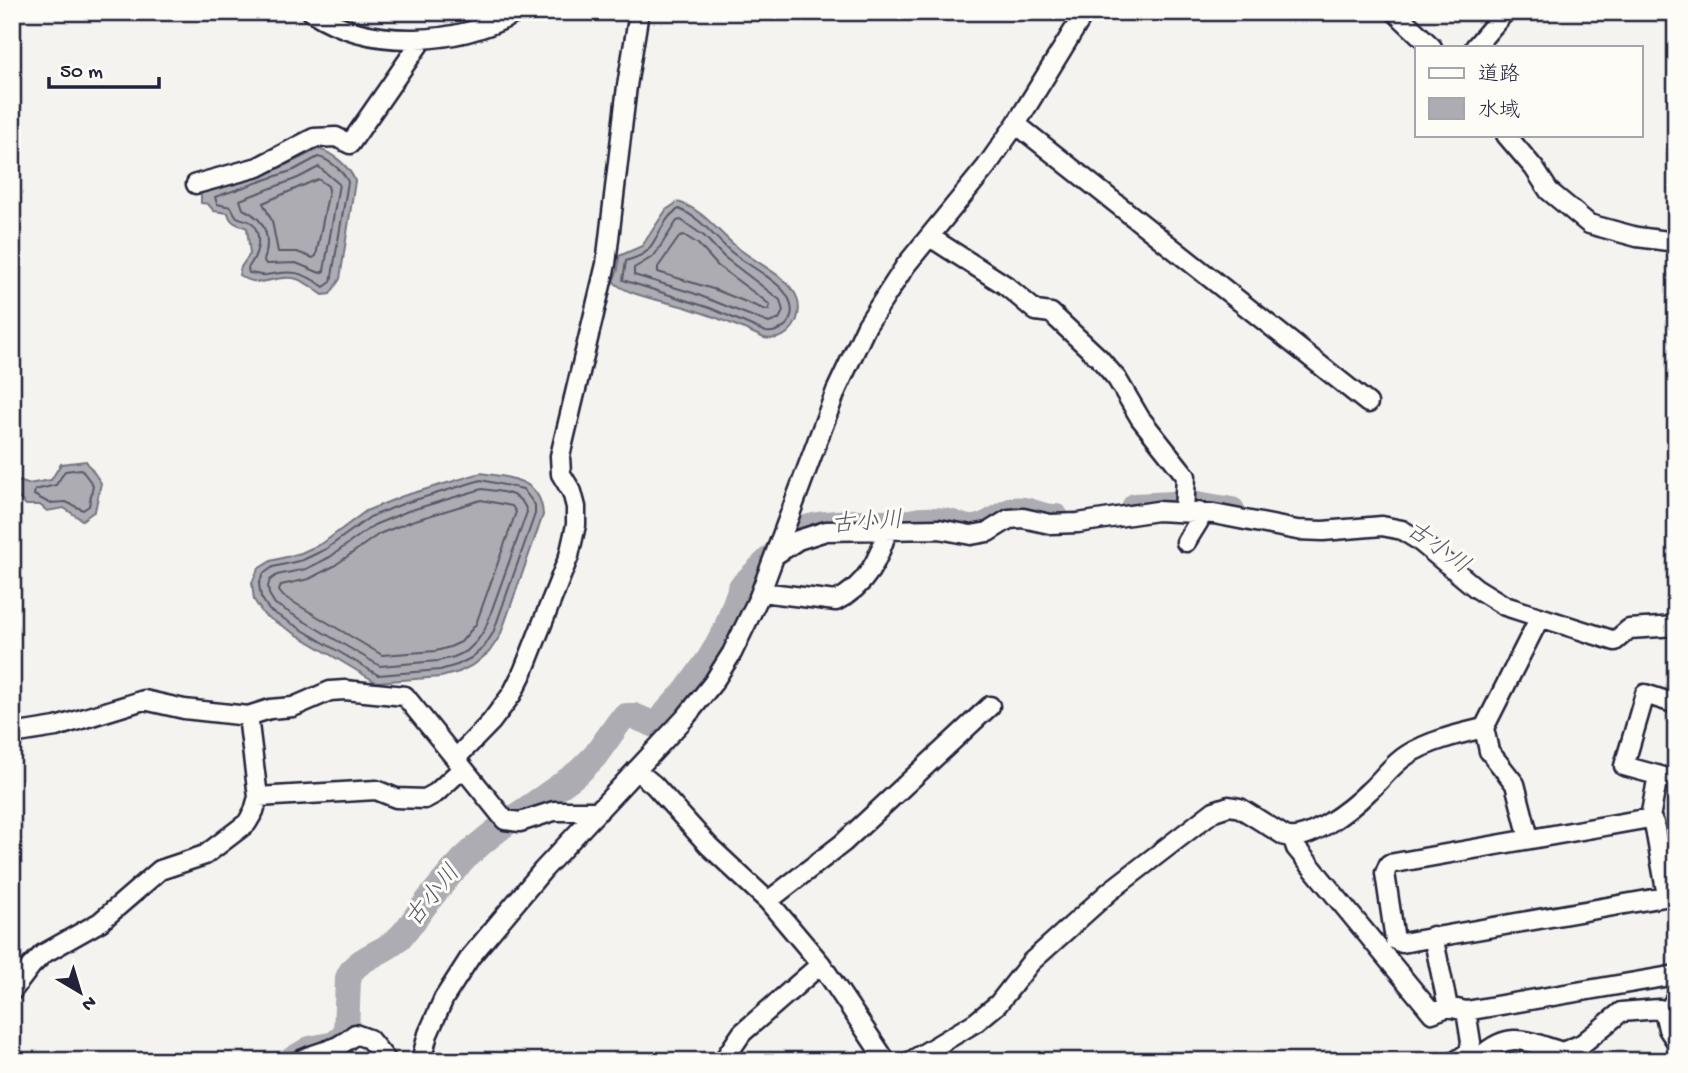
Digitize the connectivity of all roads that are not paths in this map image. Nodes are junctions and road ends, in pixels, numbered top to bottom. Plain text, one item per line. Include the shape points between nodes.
1 (312, 12) edge
2 (518, 12) edge
3 (639, 12) edge
4 (1085, 12) edge
5 (1395, 12) edge
6 (1505, 12) edge
7 (422, 40) junction
8 (1431, 46) edge
9 (1476, 46) edge
10 (1016, 124) junction
11 (1507, 136) edge
12 (196, 184) dead end
13 (930, 237) junction
14 (1676, 242) edge
15 (1368, 403) dead end
16 (1192, 512) junction
17 (887, 530) junction
18 (1186, 542) dead end
19 (775, 555) junction
20 (761, 592) junction
21 (1541, 617) junction
22 (1676, 626) edge
23 (1676, 704) edge
24 (990, 706) dead end
25 (248, 716) junction
26 (1484, 728) junction
27 (12, 734) edge
28 (459, 763) junction
29 (636, 770) junction
30 (1667, 776) edge
31 (258, 797) junction
32 (599, 811) junction
33 (1650, 818) junction
34 (1529, 838) junction
35 (1293, 839) junction
36 (1671, 896) edge
37 (768, 901) junction
38 (1433, 936) junction
39 (821, 964) junction
40 (1676, 975) edge
41 (12, 991) edge
42 (1672, 1005) edge
43 (1457, 1009) junction
44 (1676, 1041) edge
45 (1475, 1057) edge
46 (299, 1061) edge
47 (387, 1061) edge
48 (421, 1061) edge
49 (723, 1061) edge
50 (886, 1061) edge
51 (911, 1061) edge

1 - 7 street via 367,34
2 - 7 street via 495,25
3 - 28 street via 606,264 561,456 561,474 576,507 569,556 512,694
4 - 10 street
5 - 8 street
6 - 9 street
7 - 12 street via 349,144 336,137 314,138 258,167
10 - 13 street
10 - 15 street
11 - 14 street via 1549,191 1589,224
13 - 16 street via 1005,285 1036,311 1051,313 1099,358 1186,476
13 - 19 street via 882,299 851,356
16 - 17 street via 1157,511 1079,523 1009,519 988,532 971,535 939,529
16 - 18 street via 1199,521
16 - 21 street via 1297,530 1382,526 1402,530 1476,589 1506,606
17 - 19 street via 826,531 798,540
17 - 20 street via 873,568 857,588 836,601
19 - 20 street
20 - 29 street via 713,683
21 - 22 street via 1615,641 1629,629
21 - 26 street
23 - 30 street via 1646,694 1624,766
24 - 37 street via 843,843
25 - 27 street via 144,700 57,727
25 - 28 street via 293,707 330,691 405,696
25 - 31 street
26 - 34 street via 1489,751 1515,784
26 - 35 street via 1409,753 1335,819
28 - 31 street via 425,800 396,798 376,790
28 - 32 street via 505,820 520,822 554,811
29 - 32 street
29 - 37 street
30 - 33 street
31 - 41 street via 254,811 236,832 205,855 160,870 100,922 43,954
32 - 48 street via 471,956 444,998
33 - 34 street
33 - 36 street
34 - 38 street via 1389,864 1385,873 1395,940 1402,943
35 - 43 street via 1432,1013
35 - 51 street via 1240,808 1214,811 1110,891 1031,962 976,1023
36 - 38 street
37 - 39 street
38 - 43 street
39 - 49 street via 742,1033
39 - 50 street
40 - 43 street
42 - 44 street via 1665,1016
42 - 45 street via 1621,1012 1581,1044 1562,1052 1514,1040 1495,1043
43 - 45 street
46 - 47 street via 336,1049 355,1034 369,1040

